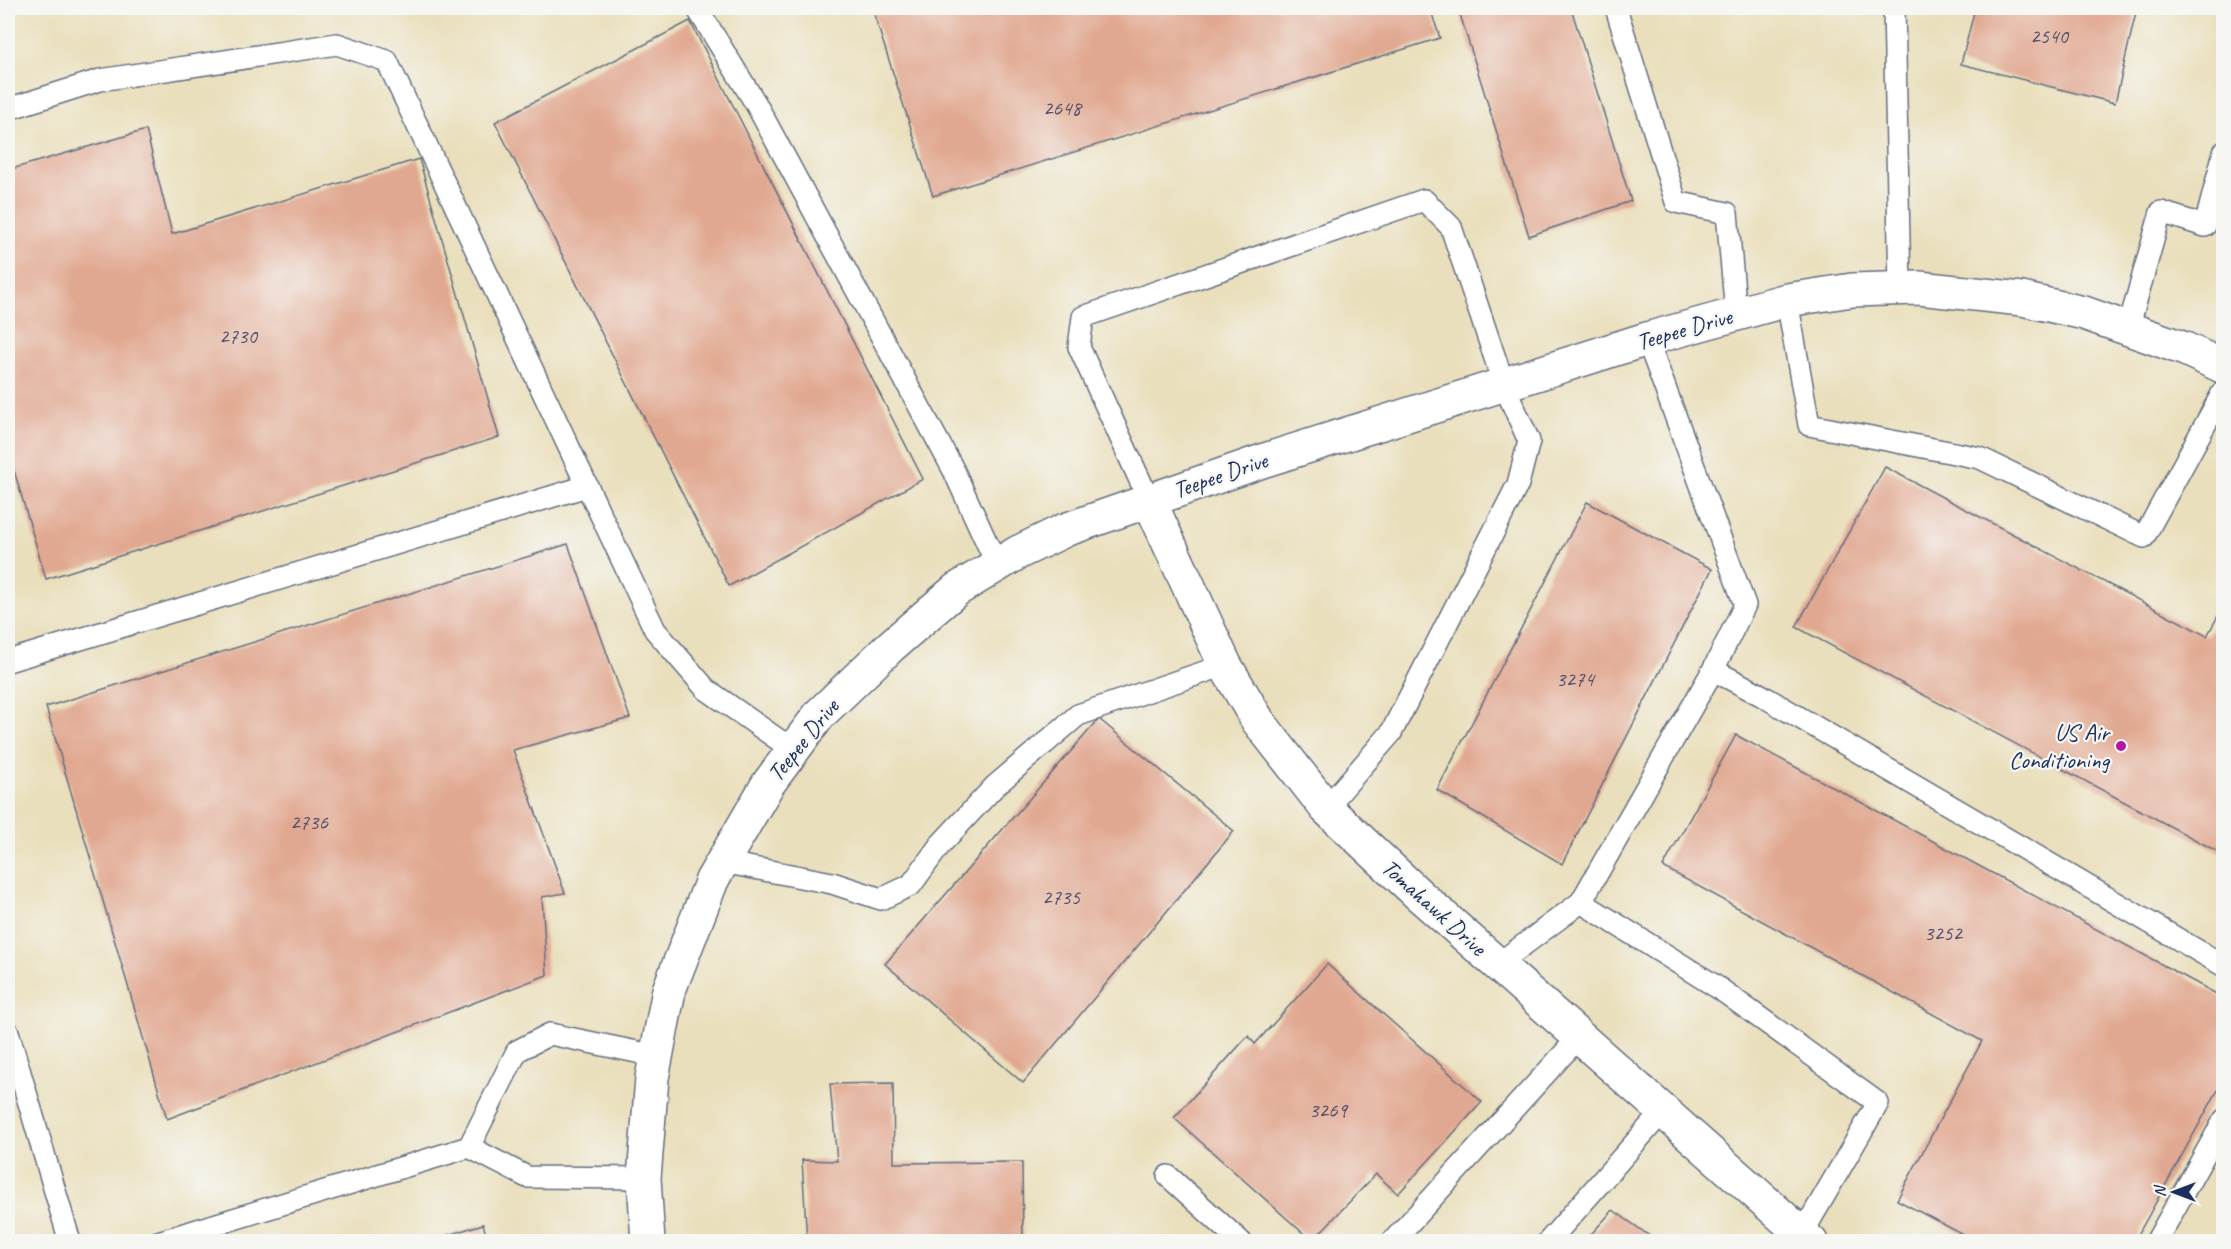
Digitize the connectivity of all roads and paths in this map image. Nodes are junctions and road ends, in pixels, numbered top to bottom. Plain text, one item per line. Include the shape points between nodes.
1 (697, 8) edge
2 (1616, 8) edge
3 (1894, 8) edge
4 (8, 110) edge
5 (2223, 152) edge
6 (1900, 288) junction
7 (1786, 300) junction
8 (1736, 314) junction
9 (2128, 329) junction
10 (1647, 339) junction
11 (2223, 367) edge
12 (1504, 385) junction
13 (2223, 390) edge
14 (587, 486) junction
15 (1149, 500) junction
16 (997, 566) junction
17 (8, 661) edge
18 (1225, 664) junction
19 (1713, 670) junction
20 (793, 750) junction
21 (1326, 808) junction
22 (722, 862) junction
23 (1581, 902) junction
24 (1497, 964) junction
25 (2223, 966) edge
26 (8, 1032) edge
27 (1580, 1037) junction
28 (656, 1056) junction
29 (1663, 1111) junction
30 (2223, 1120) edge
31 (469, 1147) junction
32 (1168, 1176) dead end
33 (644, 1178) junction
34 (1806, 1238) edge
35 (70, 1242) edge
36 (158, 1242) edge
37 (648, 1242) edge
38 (1241, 1242) edge
39 (1392, 1242) edge
40 (1548, 1242) edge
41 (2156, 1242) edge

1 - 16 lane via 756,104 953,469
2 - 8 lane via 1676,202 1727,213
3 - 6 lane
4 - 14 lane via 100,80 337,44 387,61
5 - 9 lane via 2205,225 2161,212
6 - 7 street, Teepee Drive via 1852,290
6 - 9 street, Teepee Drive via 2022,299 2084,313
7 - 8 street, Teepee Drive
7 - 13 lane via 1809,425 1980,458 2144,537
8 - 10 street, Teepee Drive
9 - 11 street, Teepee Drive
10 - 12 street, Teepee Drive
10 - 19 lane via 1745,605
12 - 15 street, Teepee Drive
12 - 15 lane via 1451,226 1424,200 1083,317 1079,347
12 - 21 lane via 1530,441 1518,484 1391,733
14 - 17 lane
14 - 20 lane via 655,630 706,689
15 - 16 street, Teepee Drive via 1065,530
15 - 18 street, Tomahawk Drive
16 - 20 street, Teepee Drive via 956,590 891,646 820,714
18 - 21 street, Tomahawk Drive via 1258,721
18 - 22 lane via 1078,715 995,786 940,845 911,885 881,899 831,883
19 - 23 lane
19 - 25 lane
20 - 22 street, Teepee Drive
21 - 24 street, Tomahawk Drive
22 - 28 street, Teepee Drive via 669,990
23 - 24 lane
23 - 34 lane via 1720,989 1878,1103
24 - 27 street, Tomahawk Drive
26 - 35 lane
27 - 29 street, Tomahawk Drive
27 - 39 lane
28 - 31 lane via 550,1034 517,1051
28 - 33 street, Teepee Drive
29 - 34 street, Tomahawk Drive
29 - 40 lane
30 - 41 lane
31 - 33 lane via 527,1178
31 - 36 lane
32 - 38 lane
33 - 37 street, Teepee Drive

